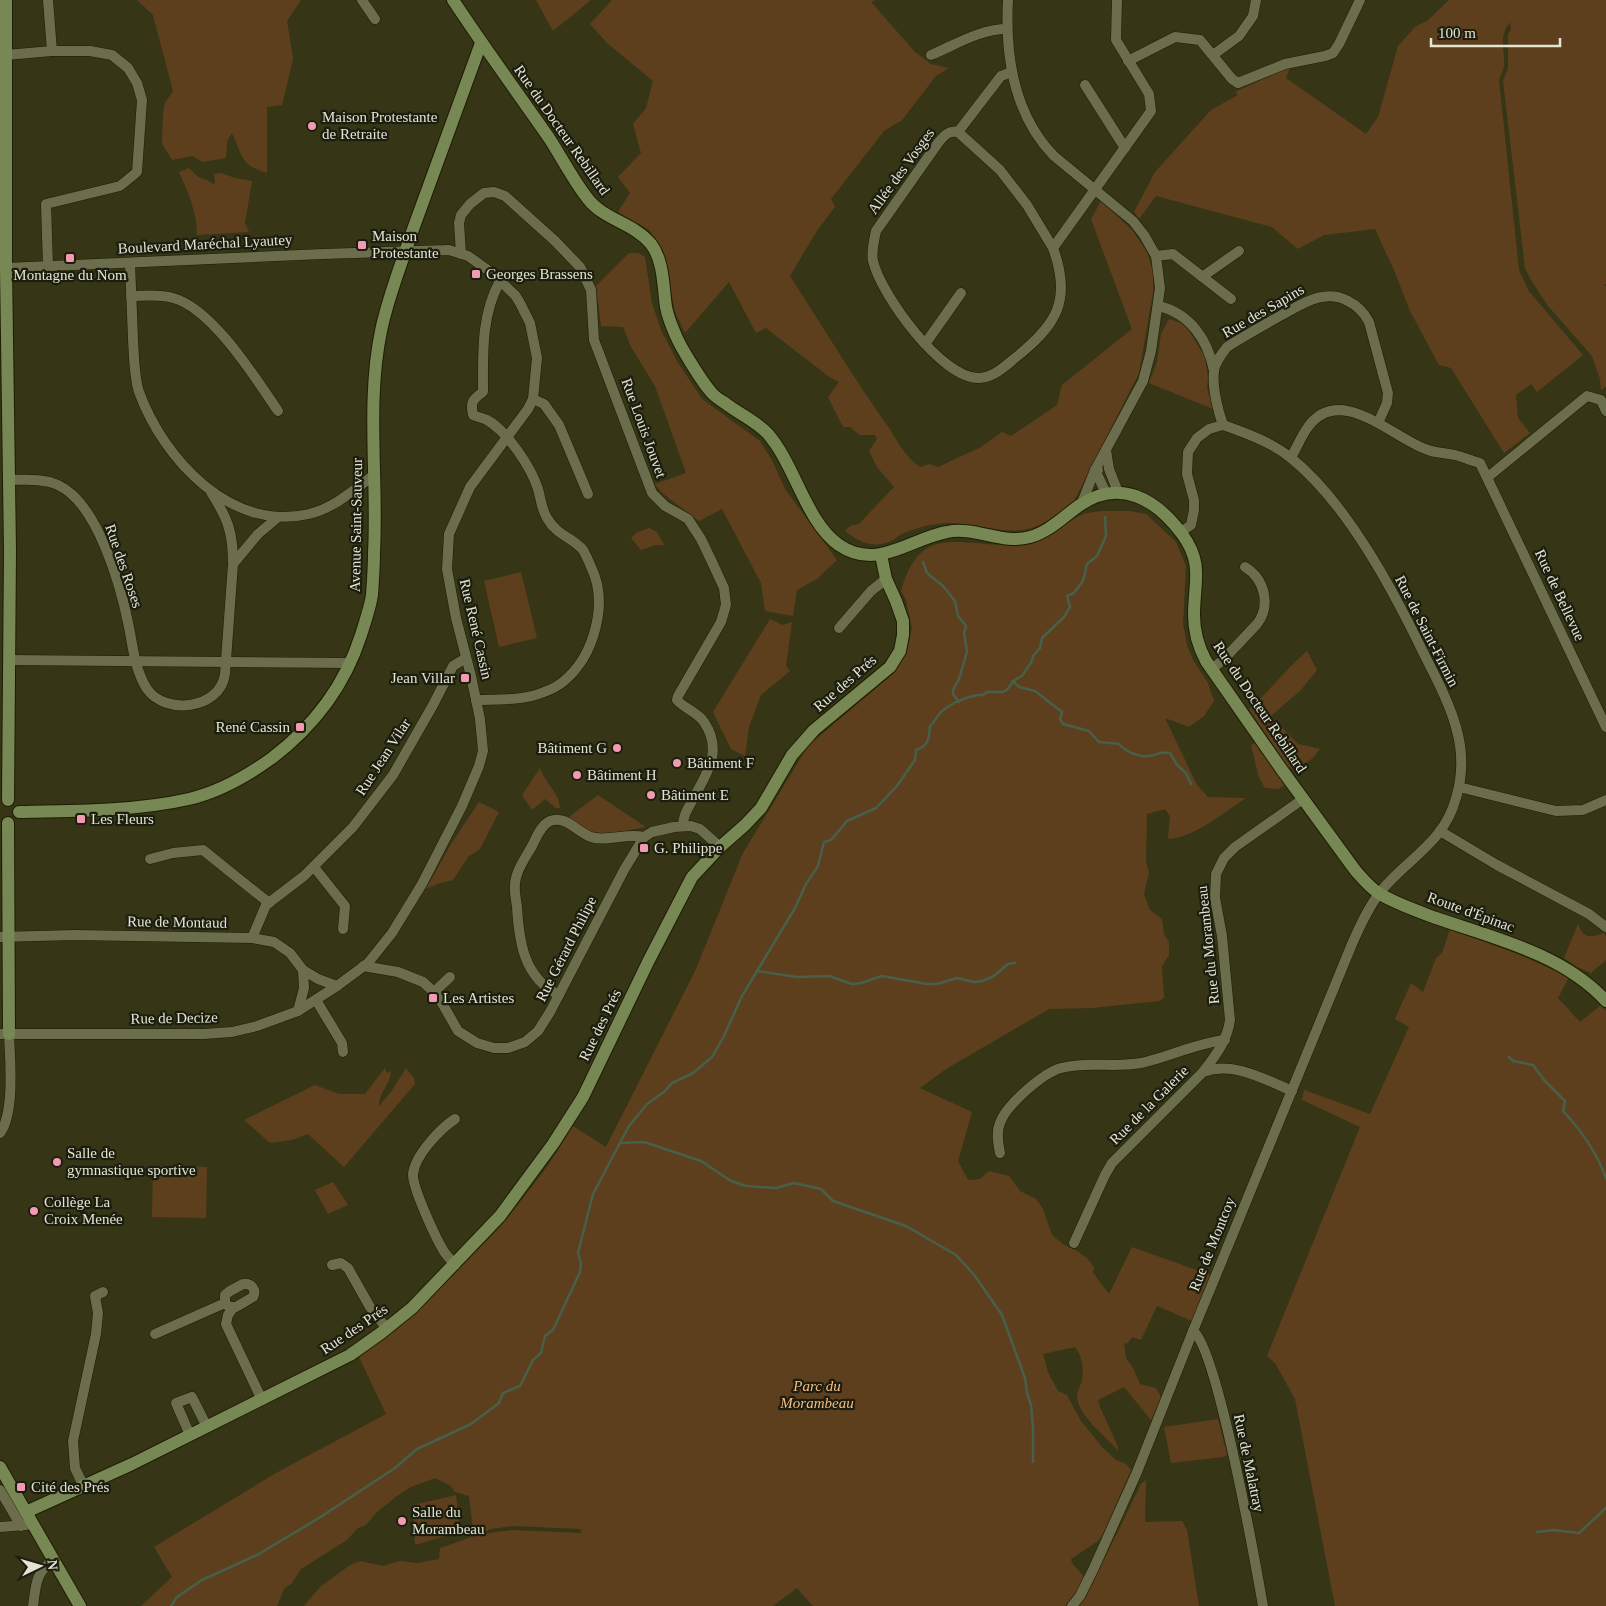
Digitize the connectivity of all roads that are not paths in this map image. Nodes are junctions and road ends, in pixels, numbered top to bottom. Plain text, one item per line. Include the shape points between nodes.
1 (6, 0) edge
2 (48, 0) edge
3 (362, 0) edge
4 (453, 0) edge
5 (1008, 0) edge
6 (1117, 0) edge
7 (1256, 0) edge
8 (1360, 0) edge
9 (375, 19) dead end
10 (1006, 29) junction
11 (482, 43) junction
12 (52, 51) junction
13 (6, 55) junction
14 (931, 55) dead end
15 (1213, 56) junction
16 (1128, 60) junction
17 (1012, 72) junction
18 (1085, 85) dead end
19 (958, 132) junction
20 (1125, 148) junction
21 (1096, 190) junction
22 (1053, 248) junction
23 (406, 251) junction
24 (1239, 251) dead end
25 (461, 254) junction
26 (1156, 256) junction
27 (130, 263) junction
28 (48, 266) junction
29 (6, 268) junction
30 (1202, 277) junction
31 (500, 281) junction
32 (961, 293) dead end
33 (131, 296) junction
34 (1231, 299) dead end
35 (1158, 306) junction
36 (925, 344) junction
37 (1214, 372) junction
38 (532, 399) junction
39 (278, 411) dead end
40 (1606, 411) edge
41 (1378, 423) junction
42 (1223, 425) junction
43 (507, 438) junction
44 (4, 446) edge
45 (1106, 450) junction
46 (1291, 457) junction
47 (1109, 469) junction
48 (1095, 470) junction
49 (374, 475) junction
50 (1488, 476) junction
51 (9, 480) junction
52 (211, 492) junction
53 (1112, 492) junction
54 (588, 494) dead end
55 (1080, 505) junction
56 (277, 518) junction
57 (1181, 532) junction
58 (881, 555) junction
59 (233, 564) junction
60 (1245, 567) dead end
61 (886, 579) junction
62 (839, 628) dead end
63 (466, 658) junction
64 (9, 660) junction
65 (135, 661) junction
66 (226, 662) junction
67 (351, 663) junction
68 (1211, 670) junction
69 (476, 700) junction
70 (1606, 727) edge
71 (1459, 787) junction
72 (1303, 799) junction
73 (1606, 800) edge
74 (4, 802) edge
75 (19, 812) junction
76 (4, 821) edge
77 (683, 826) junction
78 (1440, 832) junction
79 (644, 837) junction
80 (1335, 843) joint
81 (720, 847) junction
82 (150, 859) dead end
83 (314, 867) junction
84 (1379, 893) junction
85 (269, 903) junction
86 (1606, 927) edge
87 (343, 929) dead end
88 (4, 937) edge
89 (252, 938) junction
90 (363, 966) junction
91 (303, 970) junction
92 (450, 977) dead end
93 (337, 986) junction
94 (434, 992) junction
95 (559, 995) junction
96 (316, 1000) junction
97 (1606, 1001) edge
98 (298, 1011) junction
99 (4, 1034) edge
100 (1225, 1040) junction
101 (343, 1052) dead end
102 (1203, 1072) junction
103 (1292, 1091) junction
104 (455, 1119) dead end
105 (0, 1133) edge
106 (1000, 1153) dead end
107 (1074, 1243) dead end
108 (455, 1264) junction
109 (332, 1265) dead end
110 (103, 1292) dead end
111 (387, 1329) junction
112 (1193, 1331) junction
113 (155, 1334) dead end
114 (262, 1400) junction
115 (207, 1427) junction
116 (190, 1436) junction
117 (0, 1467) edge
118 (83, 1485) junction
119 (0, 1490) edge
120 (26, 1520) junction
121 (0, 1528) edge
122 (52, 1560) junction
123 (33, 1606) edge
124 (80, 1606) edge
125 (1072, 1606) edge
126 (1263, 1606) edge

1 - 13 street
2 - 12 street
3 - 9 street
4 - 11 street, Rue du Docteur Rebillard
5 - 10 street
6 - 16 street via 1116,40
7 - 15 street via 1253,16 1239,36
8 - 15 street via 1339,44 1325,56 1285,64 1238,83
10 - 14 street via 983,33
10 - 17 street
11 - 23 street, Avenue Saint-Sauveur
11 - 58 street, Rue du Docteur Rebillard via 588,200 600,211 640,233 652,245 658,258 667,311 677,338 710,391 769,435 827,534 840,546 859,555
12 - 13 street
12 - 28 street via 90,51 112,56 128,68 142,100 137,172 120,186 46,204
13 - 29 street
15 - 16 street via 1200,40 1175,37
16 - 20 street via 1149,94 1151,111
17 - 19 street, Allée des Vosges via 1001,76
17 - 21 street via 1029,123 1044,146
18 - 20 street
19 - 22 street, Allée des Vosges via 1000,170 1027,205
19 - 36 street, Allée des Vosges via 947,133 938,143 876,232 873,246 873,260 887,294
20 - 21 street
21 - 22 street
21 - 26 street via 1133,222
22 - 36 street, Allée des Vosges via 1060,266 1062,287 1056,313 1051,323 1024,351 996,373 978,378 967,376 956,371
23 - 25 street, Rue René Cassin via 449,250
23 - 27 street, Boulevard Maréchal Lyautey
23 - 49 street, Avenue Saint-Sauveur via 385,314 379,346
24 - 30 street
25 - 31 street, Rue René Cassin
25 - 77 street, Rue Louis Jouvet via 461,215 484,193 494,192 505,196 580,267 591,290 594,340 652,493 665,506 688,518 724,588 726,605 721,622 677,700 703,720 713,740 714,753 684,816
26 - 30 street via 1173,254
26 - 35 street via 1160,288
27 - 28 street, Boulevard Maréchal Lyautey
27 - 33 street
28 - 29 street, Boulevard Maréchal Lyautey
29 - 44 street
30 - 34 street
31 - 38 street, Rue René Cassin via 515,295 530,323 537,358
31 - 43 street via 486,319 482,348 483,392 471,404 473,415 487,420
32 - 36 street
33 - 39 street via 175,298 198,312 233,346
33 - 52 street via 139,390 153,423 175,457
35 - 37 street via 1176,312 1194,327 1208,348
35 - 45 street via 1143,381
37 - 41 street, Rue des Sapins via 1218,358 1227,347 1259,327 1313,299 1340,297 1357,305 1369,322 1388,393
37 - 42 street
38 - 43 street, Rue René Cassin
38 - 54 street via 544,404 559,425
40 - 50 street via 1601,400 1587,396
41 - 46 street via 1349,410 1326,413 1308,427
41 - 50 street via 1427,450 1456,455 1480,464
42 - 46 street, Rue de Saint-Firmin via 1250,434
42 - 57 street via 1208,429 1188,452 1187,474 1194,510 1191,525
43 - 63 street, Rue René Cassin via 470,487 449,534 447,569
43 - 69 street via 528,465 538,488 542,509 552,527 582,550 593,570 598,612 594,637 563,682 542,693 520,698
44 - 51 street
45 - 47 street
45 - 48 street
46 - 71 street, Rue de Saint-Firmin via 1321,487 1359,536 1416,638 1457,728 1462,761
47 - 48 street
47 - 53 street
48 - 53 street
48 - 55 street
49 - 56 street via 332,505 310,514
49 - 67 street, Avenue Saint-Sauveur via 372,596
50 - 70 street, Rue de Bellevue
51 - 64 street
51 - 65 street, Rue des Roses via 39,480 56,484 66,489 87,510 105,546 115,577
52 - 56 street via 240,507
52 - 59 street, Rue des Roses via 229,526 233,540
53 - 55 street, Rue du Docteur Rebillard
53 - 57 street, Rue du Docteur Rebillard via 1146,501
55 - 58 street, Rue du Docteur Rebillard via 1032,536 1008,540 954,530
56 - 59 street via 258,534
57 - 68 street, Rue du Docteur Rebillard via 1196,564 1196,635
58 - 61 street, Rue des Prés
59 - 66 street, Rue des Roses
60 - 68 street via 1259,579 1265,598 1262,619
61 - 62 street via 871,591
61 - 81 street, Rue des Prés via 903,621 900,651 890,667 808,736 792,754 761,808
63 - 69 street, Rue René Cassin
63 - 83 street, Rue Jean Vilar via 453,666 392,775 353,827
64 - 65 street
64 - 74 street
65 - 66 street
65 - 66 street, Rue des Roses via 154,697 176,705 211,699 220,688
66 - 67 street
67 - 75 street, Avenue Saint-Sauveur via 321,712 291,744 222,788 190,799 157,805
68 - 72 street, Rue du Docteur Rebillard
69 - 90 street, Rue René Cassin via 483,739 479,766 422,884 392,933
71 - 73 street via 1556,811 1583,810
71 - 78 street, Rue de Saint-Firmin via 1453,810
72 - 80 street, Rue du Docteur Rebillard
72 - 100 street, Rue du Morambeau via 1235,847 1224,858 1216,874 1215,898 1230,1009
74 - 75 street via 17,805
75 - 76 street via 16,819
76 - 88 street
77 - 79 street via 652,832
77 - 81 street via 700,829
78 - 84 street, Rue de Saint-Firmin
78 - 86 street
79 - 95 street, Rue Gérard Philipe
79 - 95 street via 593,838 563,821 554,820 547,822 541,830 521,866 515,885 523,955 535,975 549,990
80 - 84 street, Route d'Épinac via 1355,870
81 - 108 street, Rue des Prés via 692,877 583,1097 500,1216
82 - 85 street via 203,850
83 - 85 street, Rue Jean Vilar
83 - 87 street via 345,906
84 - 97 street, Route d'Épinac via 1412,909 1544,958 1577,976
84 - 103 street, Rue de Montcoy via 1352,944
85 - 89 street, Rue Jean Vilar
88 - 89 street, Rue de Montaud via 74,934
88 - 99 street
89 - 91 street, Rue de Montaud via 274,942 290,953
90 - 93 street, Rue René Cassin
90 - 94 street, Rue Gérard Philipe via 398,972 423,982
91 - 93 street, Rue de Montaud
91 - 98 street via 304,988
92 - 94 street
93 - 96 street, Rue de Decize
94 - 95 street, Rue Gérard Philipe via 458,1031 477,1043 494,1048 508,1048 530,1038 538,1031
96 - 98 street, Rue de Decize
96 - 101 street via 342,1043
98 - 99 street, Rue de Decize via 232,1032
99 - 105 street via 10,1086 8,1115
100 - 102 street, Rue du Morambeau
100 - 106 street via 1130,1065 1071,1066 1052,1071 1007,1110 1000,1121
102 - 103 street, Rue de la Galerie via 1229,1068
102 - 107 street, Rue de la Galerie via 1112,1163
103 - 112 street, Rue de Montcoy
104 - 108 street via 429,1144 413,1174 431,1224
108 - 111 street, Rue des Prés
109 - 111 street via 341,1263 348,1268
110 - 118 street via 95,1296 98,1313 96,1334 73,1441 75,1468
111 - 114 street, Rue des Prés via 350,1355
112 - 125 street, Rue de Montcoy via 1110,1536
112 - 126 street, Rue de Malatray via 1206,1352 1221,1402
113 - 114 street via 229,1305 226,1324
114 - 115 street, Rue des Prés
115 - 116 street, Rue des Prés
115 - 116 street via 192,1397 176,1403
116 - 118 street, Rue des Prés
117 - 120 street
118 - 120 street, Rue des Prés
119 - 120 street
120 - 121 street
120 - 122 street
122 - 123 street via 38,1576
122 - 124 street

